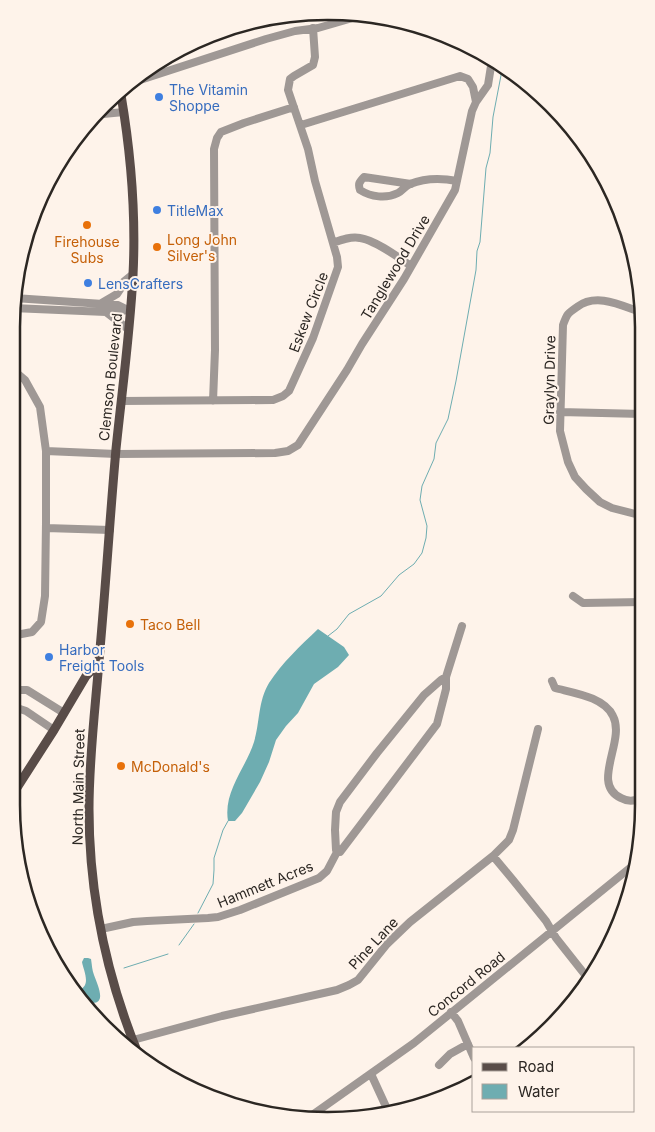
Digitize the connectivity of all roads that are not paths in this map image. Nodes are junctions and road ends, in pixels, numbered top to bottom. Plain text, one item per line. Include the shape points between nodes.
1 (344, 21) edge
2 (313, 28) junction
3 (491, 67) edge
4 (150, 77) edge
5 (122, 99) edge
6 (476, 102) junction
7 (294, 107) junction
8 (124, 112) junction
9 (107, 114) edge
10 (301, 125) junction
11 (457, 181) junction
12 (411, 184) junction
13 (333, 243) junction
14 (411, 266) junction
15 (133, 274) junction
16 (22, 299) edge
17 (100, 304) junction
18 (21, 308) edge
19 (130, 310) junction
20 (634, 310) edge
21 (106, 312) junction
22 (128, 329) junction
23 (20, 376) edge
24 (121, 401) junction
25 (213, 401) junction
26 (560, 412) junction
27 (635, 414) edge
28 (46, 451) junction
29 (116, 454) junction
30 (635, 514) edge
31 (46, 528) junction
32 (110, 530) junction
33 (573, 596) dead end
34 (635, 602) edge
35 (462, 626) dead end
36 (20, 634) edge
37 (99, 663) junction
38 (446, 676) junction
39 (552, 681) dead end
40 (20, 690) edge
41 (20, 709) edge
42 (64, 713) junction
43 (538, 729) dead end
44 (54, 730) junction
45 (20, 783) edge
46 (635, 800) edge
47 (337, 852) junction
48 (493, 856) junction
49 (628, 869) edge
50 (101, 930) junction
51 (552, 930) junction
52 (584, 973) edge
53 (452, 1012) junction
54 (133, 1040) junction
55 (135, 1044) edge
56 (468, 1044) junction
57 (472, 1053) edge
58 (439, 1065) dead end
59 (371, 1074) junction
60 (386, 1106) edge
61 (317, 1111) edge

1 - 2 street
2 - 4 street via 266,39
2 - 7 street, Eskew Circle via 313,65 294,76 288,85
3 - 6 street, Tanglewood Drive via 488,85
5 - 8 main road, Clemson Boulevard
6 - 10 street via 473,87 460,76
6 - 11 street, Tanglewood Drive
7 - 10 street, Eskew Circle
7 - 25 street via 221,132 214,148
8 - 9 street
8 - 15 main road, Clemson Boulevard via 134,223
10 - 13 street, Eskew Circle
11 - 12 street via 436,178
11 - 14 street, Tanglewood Drive via 455,190
12 - 12 street via 364,177 359,185 365,194 383,197 400,192
13 - 14 street via 358,237 370,240
13 - 25 street, Eskew Circle via 338,267 313,338 289,391 272,400
14 - 29 street, Tanglewood Drive via 298,445 288,451
15 - 17 street via 122,283 117,294
15 - 19 main road, Clemson Boulevard
16 - 17 street
17 - 19 street via 118,305
18 - 21 street
19 - 21 street
19 - 22 main road, Clemson Boulevard
20 - 26 street, Graylyn Drive via 596,299 584,302 567,314 563,325
21 - 22 street
22 - 24 main road, Clemson Boulevard
23 - 28 street via 40,407
24 - 25 street, Eskew Circle
24 - 29 main road, Clemson Boulevard
26 - 27 street
26 - 30 street, Graylyn Drive via 564,450 575,477 600,502
28 - 29 street, Tanglewood Drive
28 - 31 street
29 - 32 main road, Clemson Boulevard
31 - 32 street
31 - 36 street via 45,596 41,622 32,632
32 - 37 main road, Clemson Boulevard
33 - 34 street via 583,603
35 - 38 street, Hammett Acres
37 - 42 main road via 86,676
37 - 50 main road, North Main Street via 89,809 94,889
38 - 47 street, Hammett Acres via 437,724
38 - 47 street via 424,695 340,802 336,812
39 - 46 street via 555,688 594,700 610,710 617,729 608,782 613,793 623,799
40 - 42 street via 27,690
41 - 44 street
42 - 44 main road
43 - 48 street, Pine Lane via 513,830 509,840
44 - 45 main road
47 - 50 street, Hammett Acres via 327,871 319,878 240,910 218,917 133,922
48 - 51 street
48 - 54 street, Pine Lane via 410,922 358,980 349,985
49 - 51 street, Concord Road
50 - 54 main road, North Main Street via 119,1002
51 - 52 street
51 - 53 street, Concord Road
53 - 56 street
53 - 59 street, Concord Road
54 - 55 main road, North Main Street
56 - 57 street
56 - 58 street
59 - 60 street
59 - 61 street, Concord Road

